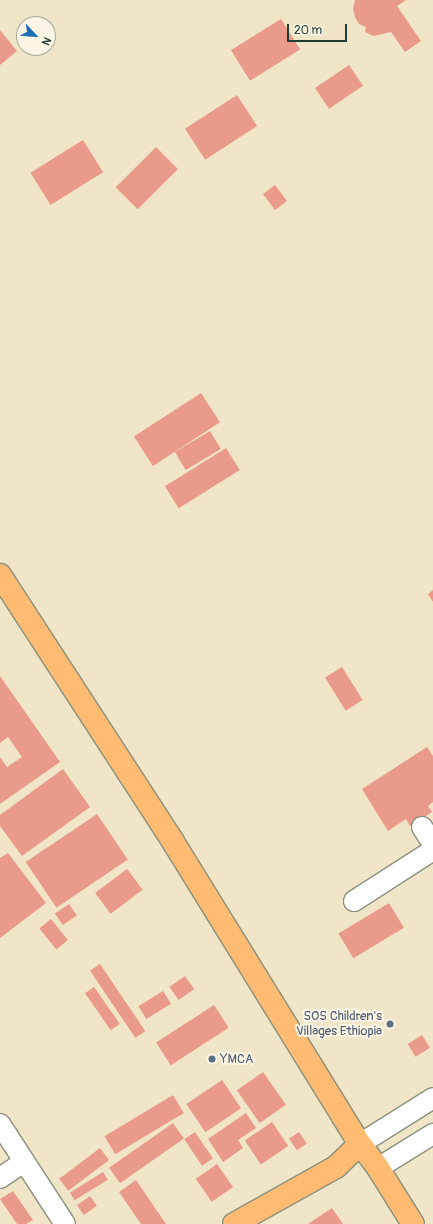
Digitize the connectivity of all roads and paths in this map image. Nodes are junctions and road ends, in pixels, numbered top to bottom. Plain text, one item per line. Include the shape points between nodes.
1 (0, 575) edge
2 (422, 827) dead end
3 (433, 844) edge
4 (433, 850) edge
5 (354, 901) dead end
6 (433, 1098) edge
7 (0, 1124) edge
8 (433, 1134) edge
9 (360, 1144) junction
10 (24, 1162) junction
11 (336, 1167) junction
12 (378, 1168) junction
13 (0, 1178) edge
14 (65, 1224) edge
15 (234, 1224) edge
16 (413, 1224) edge

1 - 9 main road via 172,840
2 - 3 street
4 - 5 street
6 - 9 street
7 - 10 street
8 - 12 street
9 - 11 main road
9 - 12 main road
10 - 13 street
10 - 14 street
11 - 12 main road
11 - 15 main road
12 - 16 main road

